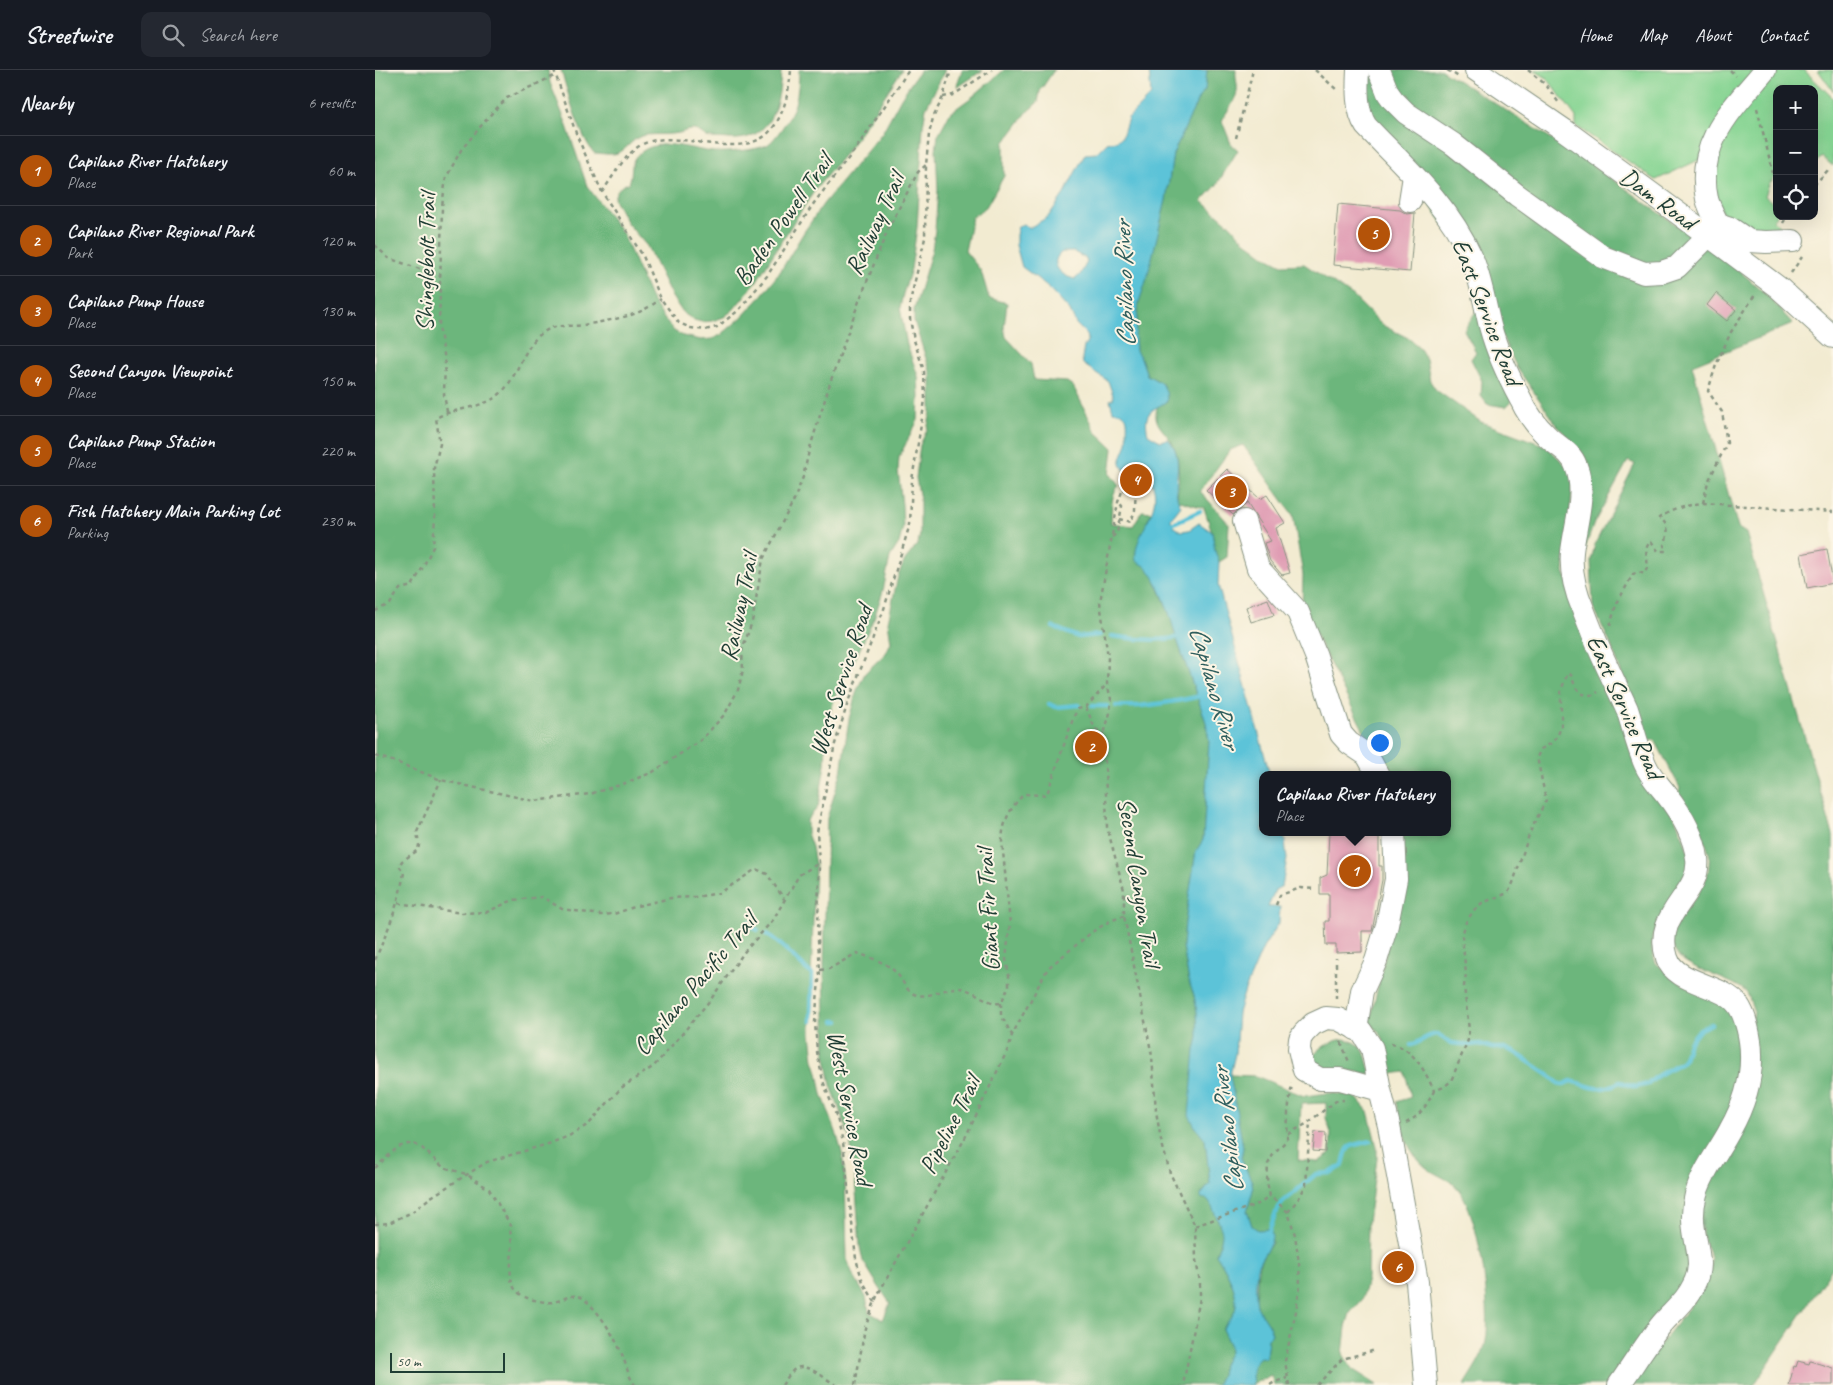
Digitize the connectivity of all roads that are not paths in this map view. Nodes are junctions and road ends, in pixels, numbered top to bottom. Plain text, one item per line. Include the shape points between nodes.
1 (1379, 70) edge
2 (1476, 70) edge
3 (1765, 70) edge
4 (1357, 80) edge
5 (1414, 176) junction
6 (1410, 201) dead end
7 (1713, 229) junction
8 (1787, 231) road end
9 (1833, 337) edge
10 (1244, 522) dead end
11 (1376, 771) edge
12 (1394, 836) edge
13 (1349, 1034) junction
14 (1380, 1090) junction
15 (1426, 1385) edge
16 (1619, 1385) edge

1 - 7 lane via 1393,100 1405,113 1453,144 1603,257 1644,272 1662,272 1677,267
2 - 7 lane, Dam Road
3 - 7 lane via 1725,116 1709,151 1705,184
4 - 5 lane, East Service Road via 1361,118
5 - 6 lane
5 - 16 lane, East Service Road via 1436,200 1469,252 1480,280 1498,350 1523,405 1543,432 1569,453 1577,466 1580,483 1572,553 1574,585 1626,707 1645,765 1686,824 1698,860 1693,884 1669,918 1664,937 1668,964 1737,1004 1748,1031 1750,1078 1743,1102 1696,1194 1693,1228 1700,1263 1698,1276 1687,1297 1662,1324
7 - 8 lane via 1730,228 1749,241 1765,242
7 - 9 lane, Dam Road
10 - 11 lane via 1258,568 1298,612 1341,734 1367,755
12 - 13 lane via 1396,879 1387,925
13 - 14 lane via 1361,1032 1372,1048
13 - 14 lane via 1338,1019 1326,1018 1313,1024 1300,1039 1304,1070 1320,1079 1339,1079
14 - 15 lane via 1417,1282

